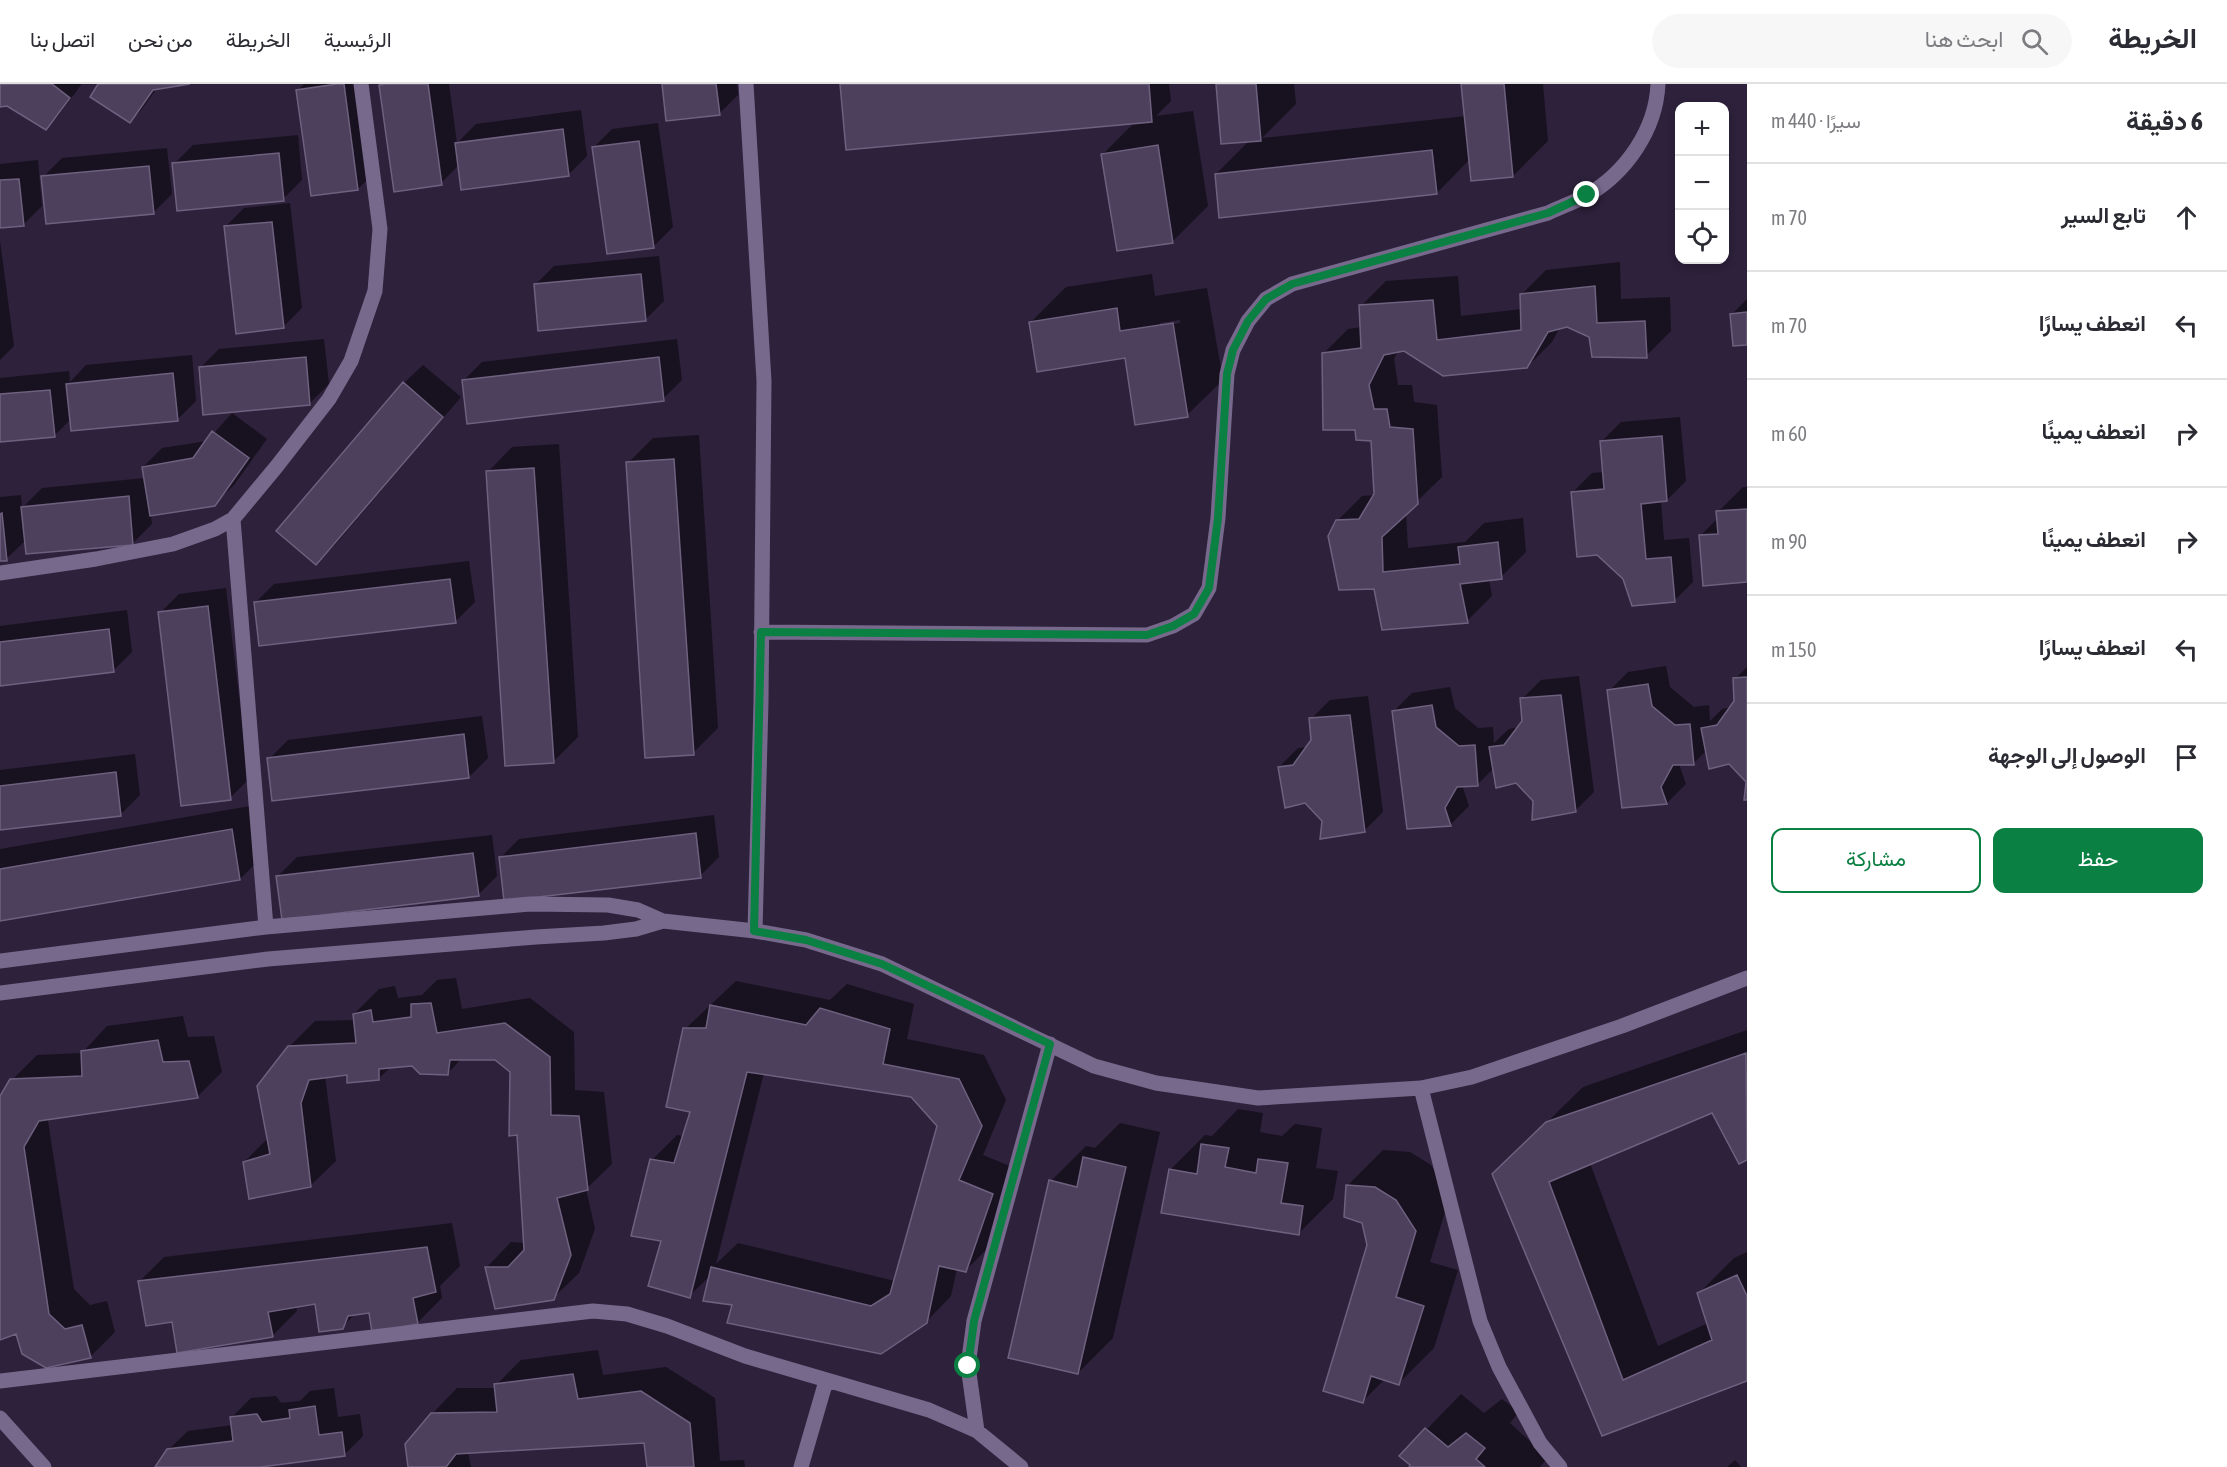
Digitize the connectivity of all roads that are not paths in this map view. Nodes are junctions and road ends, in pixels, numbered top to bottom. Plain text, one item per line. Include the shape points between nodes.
1 (362, 84) edge
2 (746, 84) edge
3 (1658, 84) edge
4 (233, 519) junction
5 (0, 573) edge
6 (761, 632) junction
7 (663, 921) junction
8 (266, 927) junction
9 (754, 931) junction
10 (0, 960) edge
11 (1747, 978) edge
12 (0, 993) edge
13 (1050, 1044) junction
14 (1421, 1088) junction
15 (0, 1381) edge
16 (826, 1381) junction
17 (0, 1418) edge
18 (977, 1431) junction
19 (44, 1467) edge
20 (801, 1467) edge
21 (1021, 1467) edge
22 (1560, 1467) edge

1 - 4 street via 380,229 375,291 351,362 328,399
2 - 6 street via 764,381
3 - 6 street via 1652,120 1637,150 1587,195 1548,213 1292,284 1266,299 1248,321 1233,350 1227,374 1218,518 1209,588 1194,614 1147,635
4 - 5 street via 173,544
4 - 8 street
6 - 9 street
7 - 8 street via 638,910 608,905 530,904
7 - 9 street
7 - 12 street via 604,933 268,959
8 - 10 street
9 - 13 street via 806,940 882,964
11 - 14 street via 1472,1077
13 - 14 street via 1094,1065 1156,1083 1258,1098
13 - 18 street via 974,1321 968,1366
14 - 22 street via 1480,1321 1499,1367 1540,1443
15 - 16 street via 593,1311 627,1314 667,1326
16 - 18 street via 929,1410
16 - 20 street
17 - 19 street
18 - 21 street

